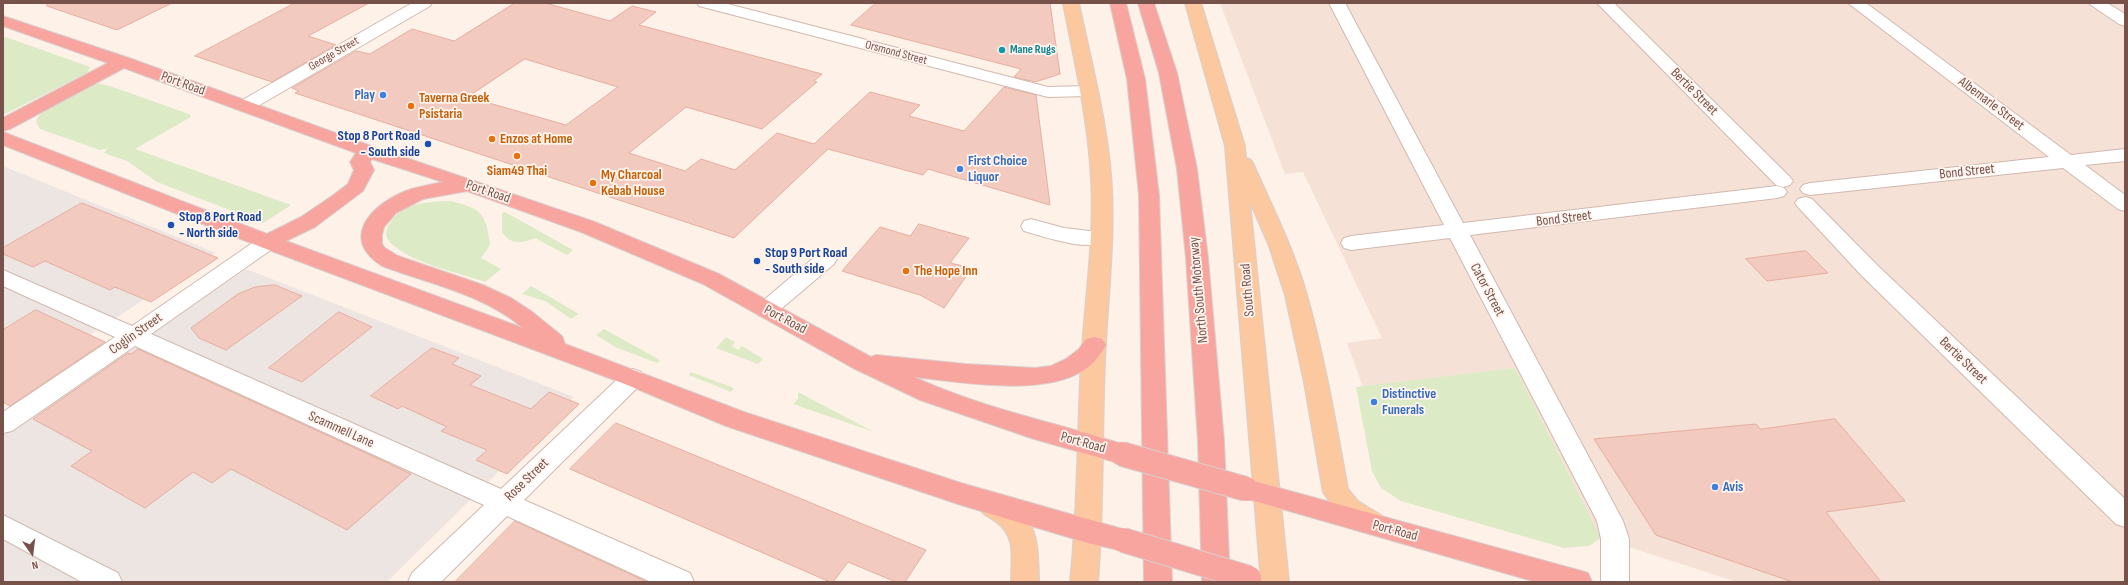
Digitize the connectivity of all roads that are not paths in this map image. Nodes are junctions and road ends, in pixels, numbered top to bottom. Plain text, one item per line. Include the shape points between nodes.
1 (424, 3) edge
2 (705, 3) edge
3 (1071, 3) edge
4 (1118, 3) edge
5 (1146, 3) edge
6 (1192, 3) edge
7 (1337, 3) edge
8 (1605, 3) edge
9 (1856, 3) edge
10 (2096, 3) edge
11 (3, 21) edge
12 (2125, 21) edge
13 (123, 62) junction
14 (1088, 91) junction
15 (245, 106) junction
16 (3, 125) edge
17 (3, 138) edge
18 (1235, 146) junction
19 (367, 151) junction
20 (2125, 154) edge
21 (2067, 161) junction
22 (470, 186) junction
23 (1780, 187) junction
24 (1807, 196) junction
25 (2125, 204) edge
26 (1031, 226) dead end
27 (1456, 231) junction
28 (1100, 238) junction
29 (268, 242) junction
30 (1351, 244) dead end
31 (826, 259) dead end
32 (3, 277) edge
33 (766, 310) junction
34 (133, 336) junction
35 (1094, 345) junction
36 (571, 355) junction
37 (861, 362) junction
38 (633, 378) junction
39 (3, 424) edge
40 (1090, 446) junction
41 (1256, 492) junction
42 (961, 494) junction
43 (503, 503) junction
44 (2125, 516) edge
45 (3, 526) edge
46 (1383, 528) junction
47 (1088, 532) junction
48 (1262, 581) edge
49 (108, 582) edge
50 (422, 582) edge
51 (680, 582) edge
52 (1026, 582) edge
53 (1084, 582) edge
54 (1158, 582) edge
55 (1216, 582) edge
56 (1578, 582) edge
57 (1615, 582) edge

1 - 15 street, George Street
2 - 14 street, Orsmond Street via 1048,92
3 - 14 main road
4 - 54 highway via 1136,79 1148,195
5 - 55 highway, North South Motorway via 1168,74 1188,169 1210,433
6 - 18 main road, South Road
7 - 27 street, Cator Street
8 - 23 street, Bertie Street
9 - 21 street, Albemarle Street
10 - 12 street
11 - 13 highway, Port Road
13 - 15 highway, Port Road
13 - 16 highway
14 - 28 main road via 1100,164
15 - 19 highway, Port Road
17 - 29 highway
18 - 41 main road, South Road
18 - 46 main road via 1280,246 1296,295 1316,382 1336,492 1349,509
19 - 22 highway, Port Road
19 - 29 highway via 360,162 364,170 356,186 308,222
20 - 21 street, Bond Street
21 - 24 street, Bond Street
21 - 25 street, Albemarle Street
22 - 33 highway, Port Road via 588,227 652,253 711,279
22 - 36 highway via 439,189 406,199 375,223 371,238 373,247 390,261 467,287 502,302
23 - 24 street, Bertie Street via 1791,201
23 - 27 street, Bond Street
24 - 44 street, Bertie Street via 1870,271
26 - 28 street via 1064,235
27 - 30 street, Bond Street
27 - 57 street, Cator Street via 1610,521 1616,539
28 - 35 main road
29 - 34 street, Coglin Street
29 - 36 highway
31 - 33 street
32 - 34 street, Scammell Lane
33 - 37 highway, Port Road
34 - 39 street, Coglin Street
34 - 43 street, Scammell Lane
35 - 37 highway via 1086,357 1073,366 1038,377 954,373
35 - 40 main road
36 - 38 highway
37 - 40 highway, Port Road via 935,396
38 - 42 highway via 735,419
38 - 43 street, Rose Street
40 - 41 highway, Port Road, bridge
40 - 47 main road
41 - 46 highway, Port Road
41 - 48 main road, South Road
42 - 47 highway
42 - 52 main road via 1001,510 1018,524 1025,541
43 - 50 street, Rose Street
43 - 51 street, Scammell Lane
45 - 49 street
46 - 56 highway, Port Road
47 - 48 highway, bridge
47 - 53 main road

